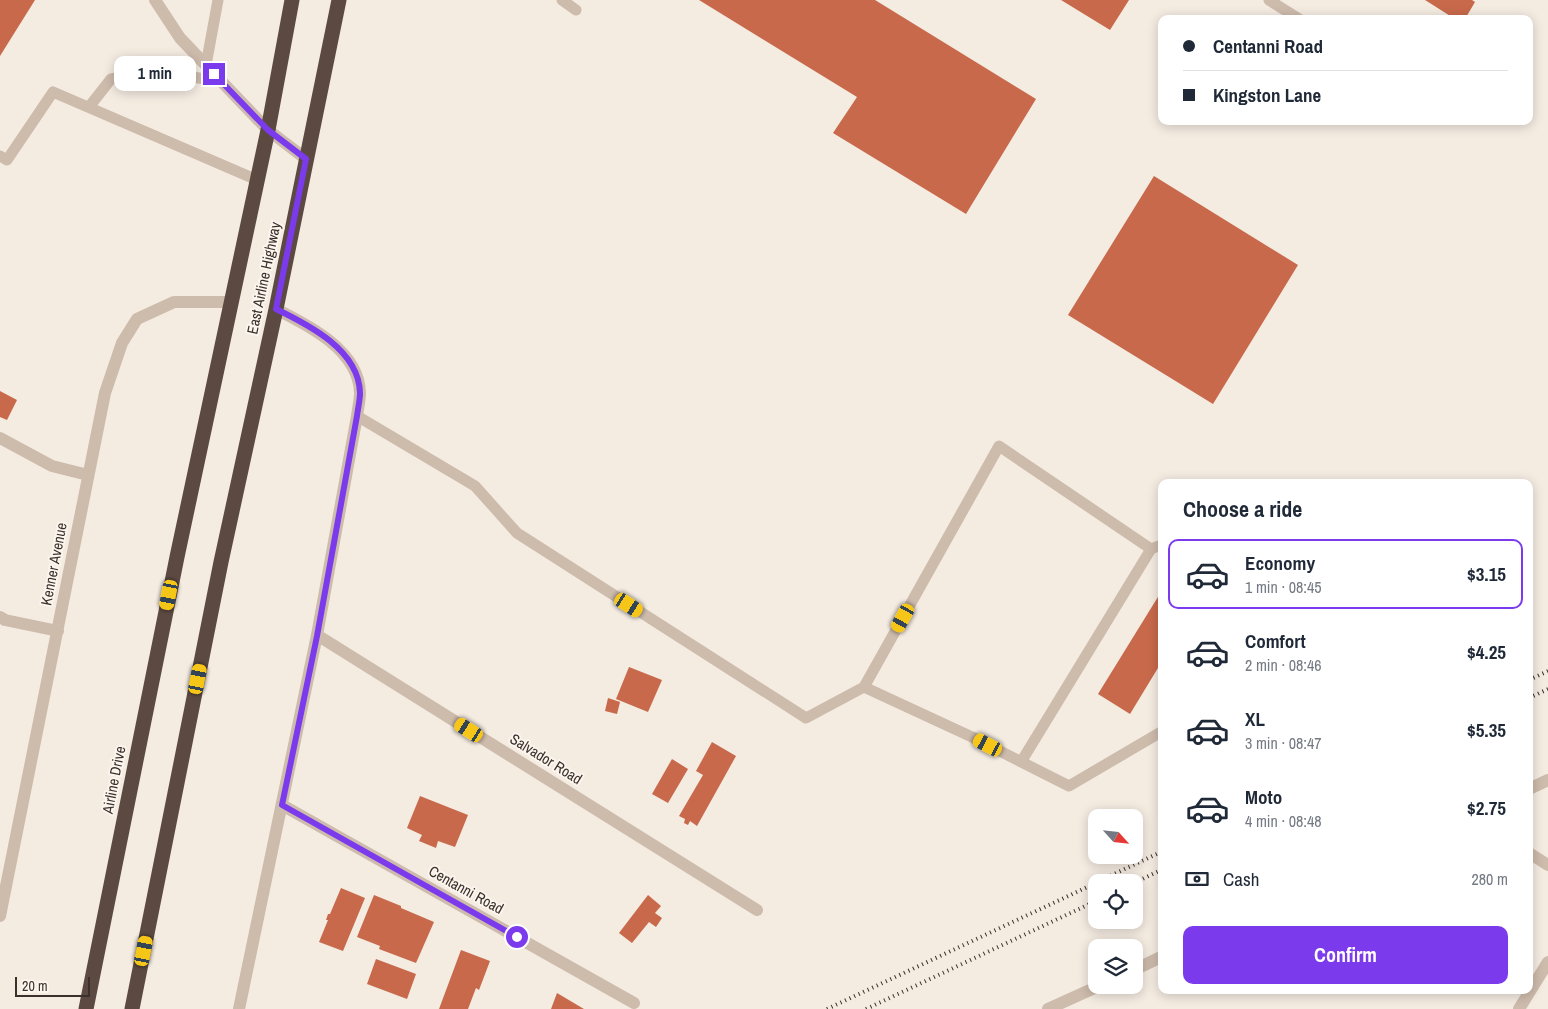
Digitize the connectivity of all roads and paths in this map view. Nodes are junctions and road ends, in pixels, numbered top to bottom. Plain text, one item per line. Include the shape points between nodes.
1 (155, 0) edge
2 (218, 0) edge
3 (292, 0) edge
4 (339, 0) edge
5 (562, 0) edge
6 (1269, 0) edge
7 (576, 10) dead end
8 (1293, 15) edge
9 (206, 65) junction
10 (222, 82) junction
11 (89, 107) junction
12 (268, 130) junction
13 (0, 156) edge
14 (306, 159) junction
15 (257, 180) junction
16 (232, 302) junction
17 (276, 309) junction
18 (357, 416) junction
19 (0, 438) edge
20 (88, 475) junction
21 (1156, 547) edge
22 (177, 557) joint
23 (3, 618) edge
24 (58, 631) junction
25 (317, 636) junction
26 (864, 687) junction
27 (1158, 734) edge
28 (1022, 762) junction
29 (1548, 780) edge
30 (1533, 787) edge
31 (282, 805) junction
32 (1533, 856) edge
33 (1548, 865) edge
34 (3, 890) edge
35 (757, 910) dead end
36 (0, 916) edge
37 (1158, 958) edge
38 (1548, 962) edge
39 (1143, 966) edge
40 (1533, 986) edge
41 (1088, 991) edge
42 (1528, 994) edge
43 (634, 1003) dead end
44 (86, 1009) edge
45 (132, 1009) edge
46 (239, 1009) edge
47 (1048, 1009) edge
48 (1519, 1009) edge

1 - 9 street via 180,38
2 - 9 lane
3 - 12 highway, East Airline Highway
4 - 14 highway, East Airline Highway
5 - 7 lane
6 - 8 lane
9 - 10 street
10 - 11 lane via 143,73 111,79
10 - 12 street
11 - 13 lane via 53,92 7,160
11 - 15 lane
12 - 14 street
12 - 15 highway, East Airline Highway
14 - 17 highway, East Airline Highway
15 - 16 highway, East Airline Highway
16 - 20 street, Kenner Avenue via 174,302 137,320 122,343 105,393
16 - 22 highway, East Airline Highway
17 - 18 street via 313,328 351,362 360,392
17 - 45 highway, East Airline Highway via 221,562
18 - 25 street
18 - 26 lane via 475,486 517,533 806,718
19 - 20 street via 52,466
20 - 24 street, Kenner Avenue
21 - 26 lane via 998,446
21 - 28 lane
22 - 44 highway, Airline Drive
23 - 24 street
24 - 34 street, Kenner Avenue
25 - 31 street
25 - 35 street, Salvador Road
26 - 28 lane
27 - 28 lane via 1069,786
29 - 30 street
31 - 43 street, Centanni Road
31 - 46 street
32 - 33 street
34 - 36 street, Kenner Avenue
37 - 39 street
38 - 40 street
41 - 47 street
42 - 48 street

